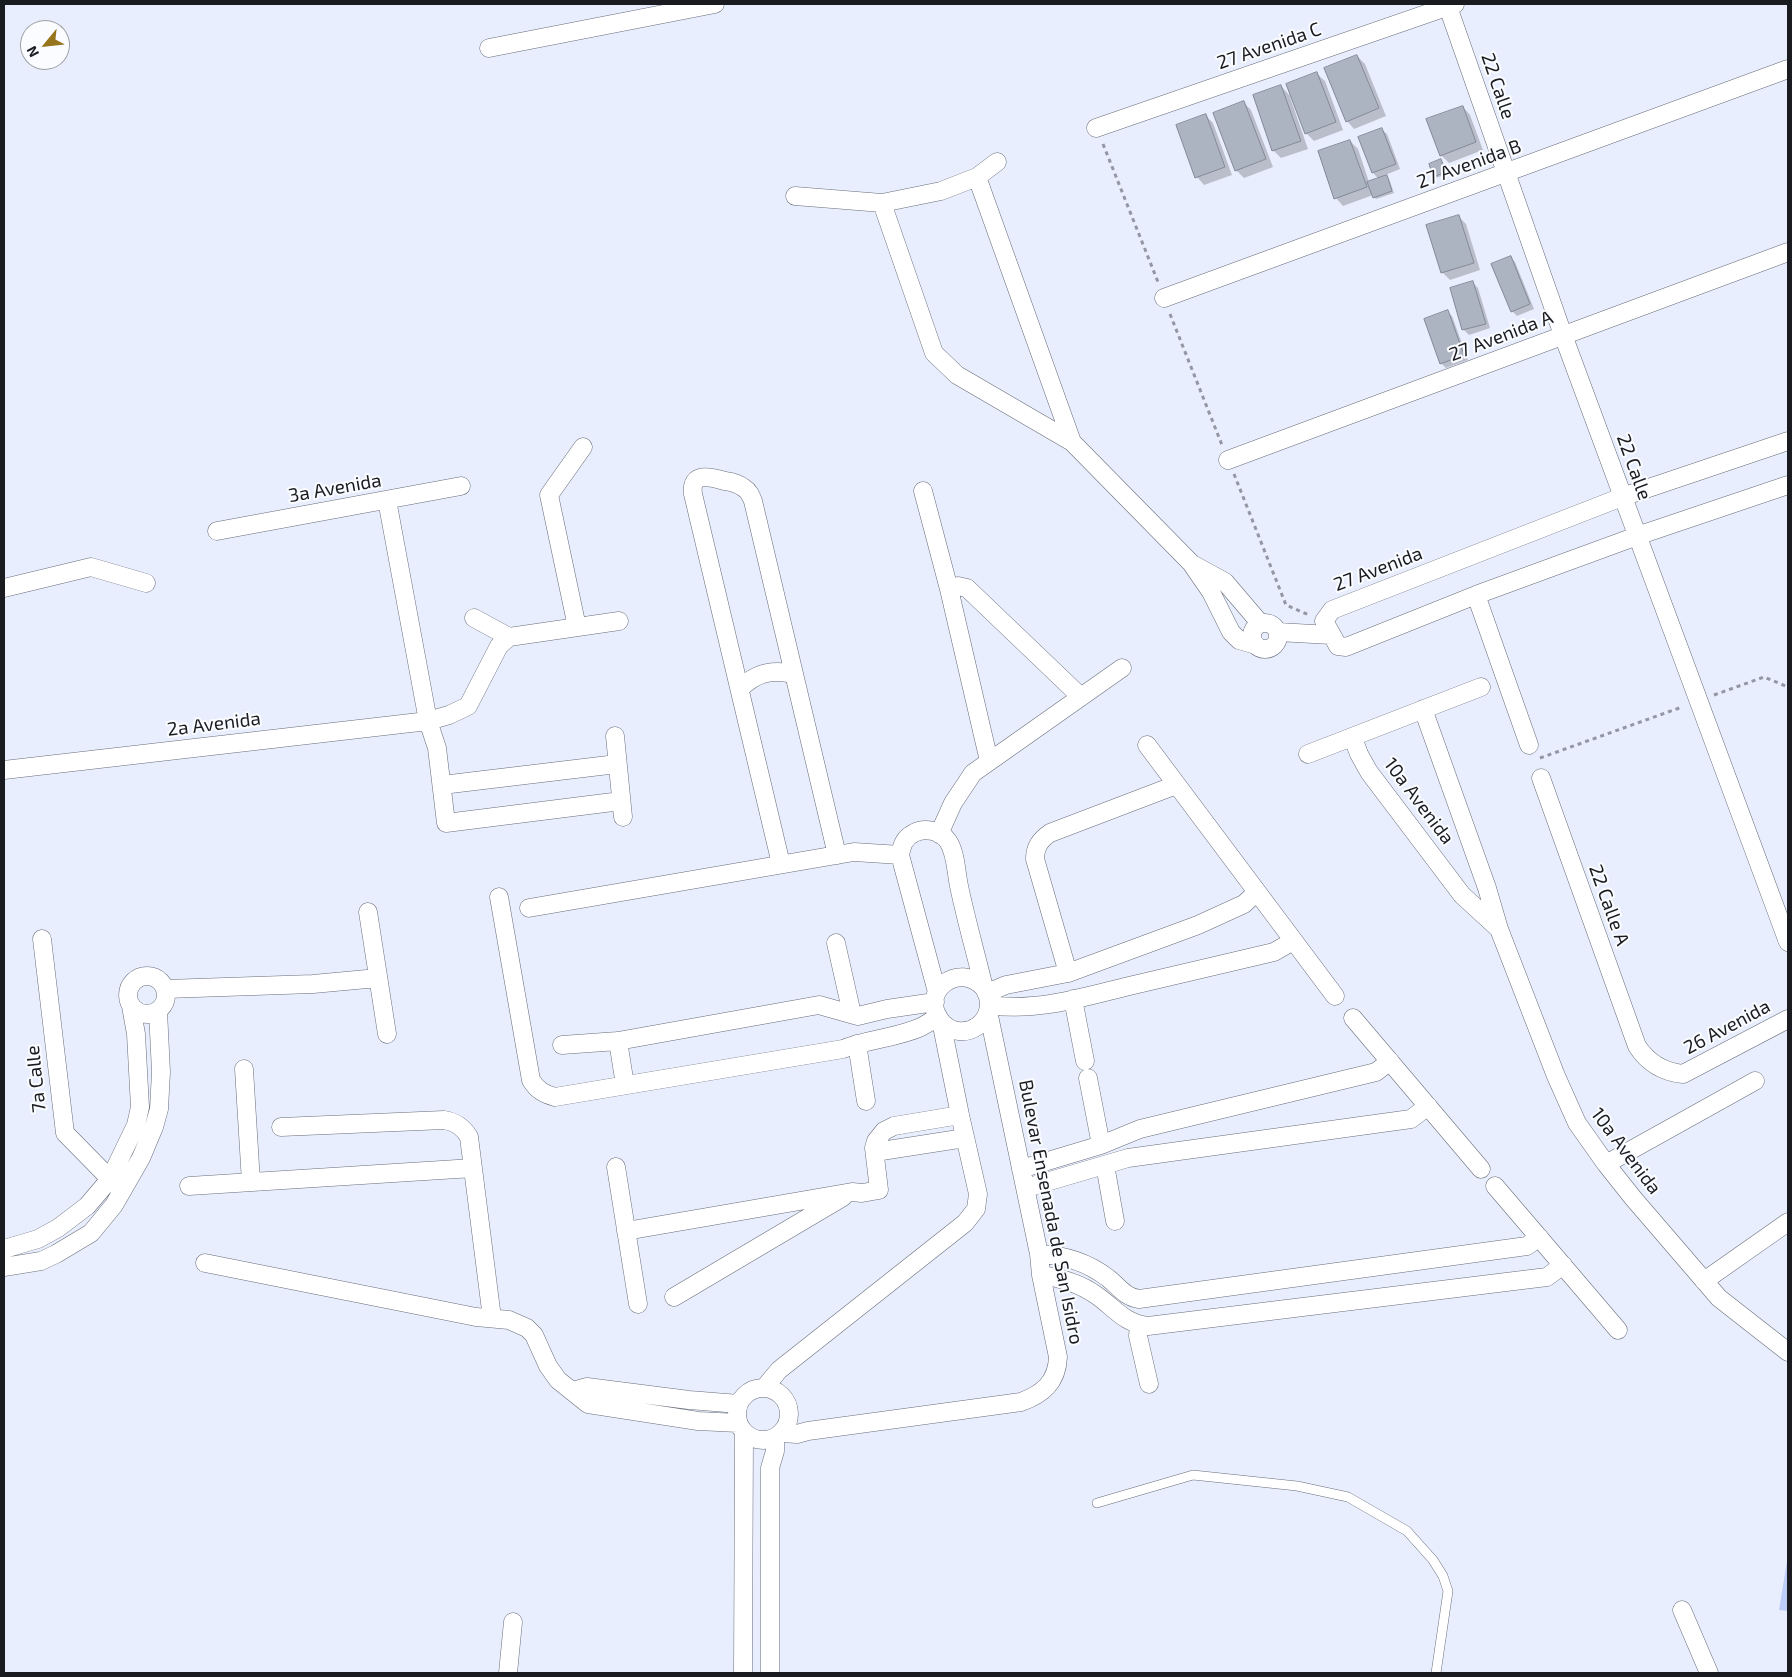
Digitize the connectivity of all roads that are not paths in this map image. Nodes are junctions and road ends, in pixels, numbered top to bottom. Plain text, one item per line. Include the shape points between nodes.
1 (715, 4) edge
2 (1450, 5) edge
3 (489, 48) dead end
4 (1788, 69) edge
5 (1096, 128) road end
6 (997, 162) dead end
7 (1506, 173) junction
8 (977, 177) junction
9 (795, 196) dead end
10 (882, 203) junction
11 (1788, 252) edge
12 (1164, 298) road end
13 (1563, 335) junction
14 (1788, 441) edge
15 (1072, 442) junction
16 (583, 447) dead end
17 (1228, 460) road end
18 (1788, 485) edge
19 (461, 486) dead end
20 (923, 491) dead end
21 (1622, 498) junction
22 (388, 500) junction
23 (217, 531) dead end
24 (1636, 536) junction
25 (1191, 563) junction
26 (146, 583) dead end
27 (4, 588) edge
28 (949, 589) junction
29 (1476, 595) junction
30 (474, 618) dead end
31 (619, 621) dead end
32 (1260, 623) junction
33 (577, 627) junction
34 (1327, 628) junction
35 (1278, 632) junction
36 (509, 637) junction
37 (1256, 645) junction
38 (1122, 668) dead end
39 (793, 674) junction
40 (1481, 687) dead end
41 (740, 689) junction
42 (1081, 697) junction
43 (1422, 709) junction
44 (428, 721) junction
45 (615, 736) dead end
46 (1353, 738) junction
47 (1147, 745) dead end
48 (1532, 753) road end
49 (1308, 754) dead end
50 (989, 761) junction
51 (617, 764) junction
52 (4, 770) edge
53 (1541, 778) dead end
54 (442, 785) junction
55 (1176, 785) junction
56 (939, 834) junction
57 (837, 855) junction
58 (900, 855) junction
59 (781, 864) junction
60 (1257, 892) junction
61 (499, 896) dead end
62 (529, 908) dead end
63 (368, 912) dead end
64 (1499, 929) junction
65 (42, 938) dead end
66 (1293, 941) junction
67 (836, 942) dead end
68 (1788, 942) edge
69 (1068, 973) junction
70 (378, 978) junction
71 (166, 989) junction
72 (1335, 996) dead end
73 (987, 999) junction
74 (1073, 999) junction
75 (131, 1006) junction
76 (938, 1008) junction
77 (158, 1011) junction
78 (852, 1014) junction
79 (1353, 1018) dead end
80 (1788, 1019) edge
81 (386, 1034) dead end
82 (618, 1041) junction
83 (857, 1044) junction
84 (562, 1046) dead end
85 (1637, 1046) joint
86 (1085, 1061) dead end
87 (1390, 1061) junction
88 (244, 1069) dead end
89 (1088, 1078) dead end
90 (1756, 1080) dead end
91 (625, 1085) junction
92 (866, 1101) dead end
93 (1428, 1106) junction
94 (960, 1115) junction
95 (281, 1126) dead end
96 (965, 1138) junction
97 (1101, 1145) junction
98 (874, 1152) junction
99 (1606, 1164) junction
100 (1105, 1165) junction
101 (616, 1167) dead end
102 (473, 1168) junction
103 (1021, 1169) junction
104 (1481, 1169) dead end
105 (250, 1182) junction
106 (116, 1185) junction
107 (190, 1186) dead end
108 (1495, 1186) dead end
109 (1026, 1188) junction
110 (852, 1192) junction
111 (1115, 1221) dead end
112 (1788, 1222) edge
113 (626, 1231) junction
114 (1539, 1237) junction
115 (4, 1249) edge
116 (1039, 1254) junction
117 (205, 1263) dead end
118 (1562, 1265) junction
119 (4, 1267) edge
120 (1041, 1275) junction
121 (1704, 1281) junction
122 (674, 1297) dead end
123 (638, 1304) dead end
124 (492, 1318) junction
125 (1139, 1325) junction
126 (1618, 1330) dead end
127 (1788, 1352) edge
128 (1149, 1384) dead end
129 (764, 1388) junction
130 (573, 1391) junction
131 (738, 1404) junction
132 (741, 1428) junction
133 (778, 1436) junction
134 (1097, 1503) dead end
135 (1682, 1610) dead end
136 (513, 1622) dead end
137 (508, 1673) edge
138 (743, 1673) edge
139 (770, 1673) edge
140 (1436, 1673) edge
141 (1710, 1673) edge

1 - 3 street
2 - 5 street, 27 Avenida C
2 - 7 street, 22 Calle
4 - 7 street, 27 Avenida B
6 - 8 street
7 - 12 street, 27 Avenida B
7 - 13 street, 22 Calle
8 - 10 street via 941,191
8 - 15 street
9 - 10 street
10 - 15 street via 934,353 957,375
11 - 13 street, 27 Avenida A
13 - 17 street, 27 Avenida A
13 - 21 street, 22 Calle
14 - 21 street, 27 Avenida
15 - 25 street
16 - 33 street via 549,495
18 - 24 street
19 - 22 street, 3a Avenida
20 - 28 street
21 - 24 street, 22 Calle
21 - 34 street, 27 Avenida via 1332,610
22 - 23 street, 3a Avenida
22 - 44 street
24 - 29 street
24 - 68 street, 22 Calle
25 - 32 street via 1225,582
25 - 37 street via 1211,592 1231,632 1240,640
26 - 27 street via 91,567
28 - 42 street via 967,588
28 - 50 street
29 - 34 street via 1346,647 1338,646
29 - 48 street
30 - 36 street
31 - 33 street
32 - 35 street via 1269,623
32 - 37 street via 1252,633
33 - 36 street
34 - 35 street
35 - 37 street via 1278,641 1272,647 1264,649
36 - 44 street, 2a Avenida via 499,646 468,706
38 - 42 street
39 - 41 street via 764,673
39 - 41 street via 751,497 739,484 701,477 694,484 693,494
39 - 57 street
40 - 43 street
41 - 59 street
42 - 50 street
43 - 46 street
43 - 64 street, 10a Avenida
44 - 52 street, 2a Avenida
44 - 54 street via 437,748
45 - 51 street
46 - 49 street
46 - 64 street, 10a Avenida via 1370,772 1462,895
47 - 55 street
50 - 56 street via 973,774 952,803
51 - 54 street
51 - 54 street via 622,809 446,823
53 - 85 street, 22 Calle A
55 - 60 street
55 - 69 street via 1050,833 1037,846 1035,859
56 - 58 street via 931,830 914,832 902,844
56 - 73 street, Bulevar Ensenada de San Isidro via 952,850
57 - 58 street via 854,852
57 - 59 street
58 - 76 street
59 - 62 street
60 - 66 street
60 - 69 street via 1244,904 1198,925
61 - 91 street via 531,1080 535,1087 555,1097
63 - 70 street
64 - 99 street, 10a Avenida via 1576,1123
65 - 106 street, 7a Calle via 63,1126 69,1138
66 - 72 street
66 - 74 street via 1274,952
67 - 78 street
69 - 73 street via 1006,985
70 - 71 street via 313,984
70 - 81 street
71 - 75 street via 156,977 136,978 128,991
71 - 77 street via 165,1004
73 - 74 street via 1006,1008
73 - 76 street via 974,979 962,976 945,982
73 - 76 street via 982,1023 971,1030 952,1029
73 - 103 street, Bulevar Ensenada de San Isidro
74 - 86 street
75 - 77 street via 143,1014
75 - 106 street via 140,1107
76 - 78 street via 887,1009 858,1016
76 - 83 street via 922,1026
76 - 94 street
77 - 106 street via 162,1072 159,1109 141,1158
78 - 82 street via 818,1005
79 - 87 street
80 - 85 street, 26 Avenida via 1683,1074 1654,1065
82 - 84 street
82 - 91 street
83 - 91 street
83 - 92 street
87 - 93 street
87 - 97 street via 1376,1072 1140,1128
88 - 105 street
89 - 97 street
90 - 99 street
93 - 100 street via 1411,1119 1128,1158
93 - 104 street
94 - 96 street
94 - 98 street via 889,1128 876,1141
95 - 102 street via 444,1120 464,1129 469,1137
96 - 98 street
96 - 129 street via 978,1194 971,1217 779,1370
97 - 103 street
98 - 110 street via 880,1190
99 - 121 street, 10a Avenida
100 - 109 street
100 - 111 street
101 - 113 street
102 - 105 street
102 - 124 street
103 - 109 street, Bulevar Ensenada de San Isidro
105 - 107 street
106 - 115 street via 38,1240
106 - 119 street via 114,1205 91,1233 41,1261
108 - 114 street
109 - 116 street, Bulevar Ensenada de San Isidro
110 - 113 street
110 - 122 street
112 - 121 street
113 - 123 street
114 - 116 street via 1527,1246 1139,1299 1124,1293 1085,1264 1062,1256
114 - 118 street
116 - 120 street, Bulevar Ensenada de San Isidro
117 - 124 street
118 - 125 street via 1547,1277 1156,1326
118 - 126 street
120 - 125 street via 1067,1280 1084,1288 1121,1316
120 - 133 street, Bulevar Ensenada de San Isidro via 1058,1364 1049,1386 1040,1394 1021,1402
121 - 127 street, 10a Avenida via 1719,1298
124 - 130 street via 510,1320 527,1328 558,1380
125 - 128 street via 1138,1336
129 - 131 street via 751,1390
129 - 133 street via 777,1391 789,1408 789,1421
130 - 131 street via 587,1387
130 - 132 street via 588,1404
131 - 132 street via 736,1416
132 - 133 street via 756,1440
132 - 138 street
133 - 139 street via 770,1468
134 - 140 lane via 1193,1475 1297,1486 1348,1497 1407,1531 1443,1576 1448,1591
135 - 141 street
136 - 137 street

